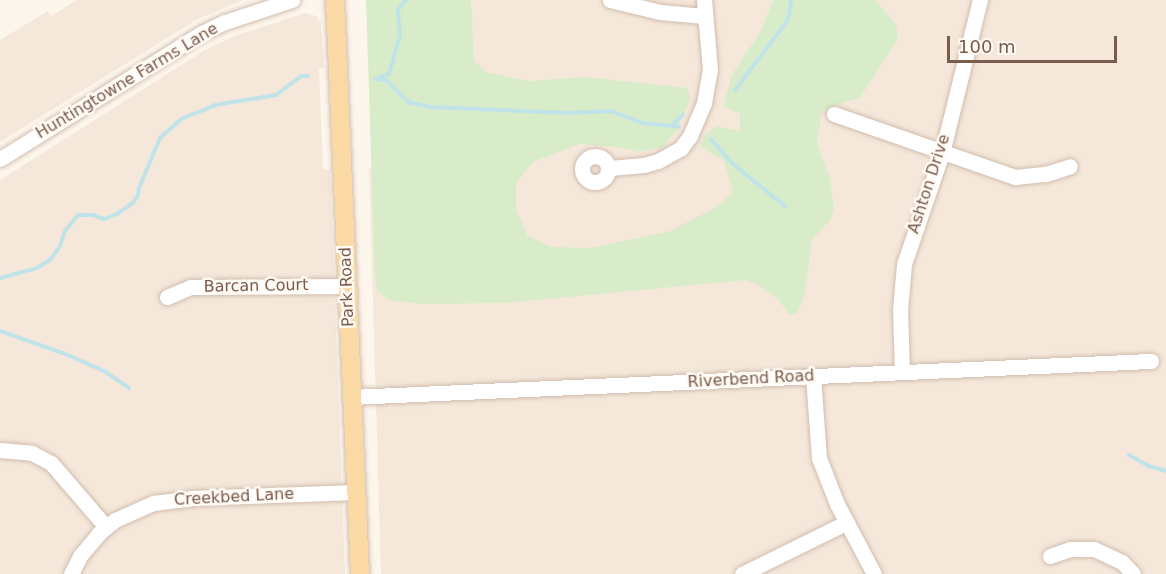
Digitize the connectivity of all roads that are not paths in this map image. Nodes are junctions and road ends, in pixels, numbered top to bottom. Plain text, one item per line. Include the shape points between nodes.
1 (292, 0) edge
2 (335, 0) edge
3 (610, 0) edge
4 (704, 0) edge
5 (980, 0) edge
6 (704, 16) junction
7 (834, 114) dead end
8 (942, 153) junction
9 (0, 159) edge
10 (1070, 166) dead end
11 (609, 168) dead end
12 (348, 286) junction
13 (167, 297) dead end
14 (1151, 361) dead end
15 (902, 372) junction
16 (813, 376) junction
17 (351, 398) junction
18 (0, 450) edge
19 (355, 492) junction
20 (847, 522) junction
21 (106, 527) junction
22 (1050, 556) dead end
23 (72, 574) edge
24 (360, 574) edge
25 (742, 574) edge
26 (874, 574) edge
27 (1133, 574) edge

1 - 9 street, Huntingtowne Farms Lane via 202,33
2 - 12 main road, Park Road
3 - 6 street via 660,12
4 - 6 street
5 - 8 street, Ashton Drive
6 - 11 street via 710,70 698,120 690,135 681,148 658,161
7 - 8 street
8 - 10 street via 1015,177 1046,174
8 - 15 street, Ashton Drive via 904,264 900,310
12 - 13 street, Barcan Court via 191,287
12 - 17 main road, Park Road
14 - 15 street, Riverbend Road
15 - 16 street, Riverbend Road
16 - 17 street, Riverbend Road
16 - 20 street via 819,458
17 - 19 main road, Park Road
18 - 21 street via 32,453 51,463
19 - 21 street, Creekbed Lane via 174,499 133,511
19 - 24 main road, Park Road
20 - 25 street
20 - 26 street
21 - 23 street, Creekbed Lane via 86,548
22 - 27 street via 1070,549 1094,549 1122,562

